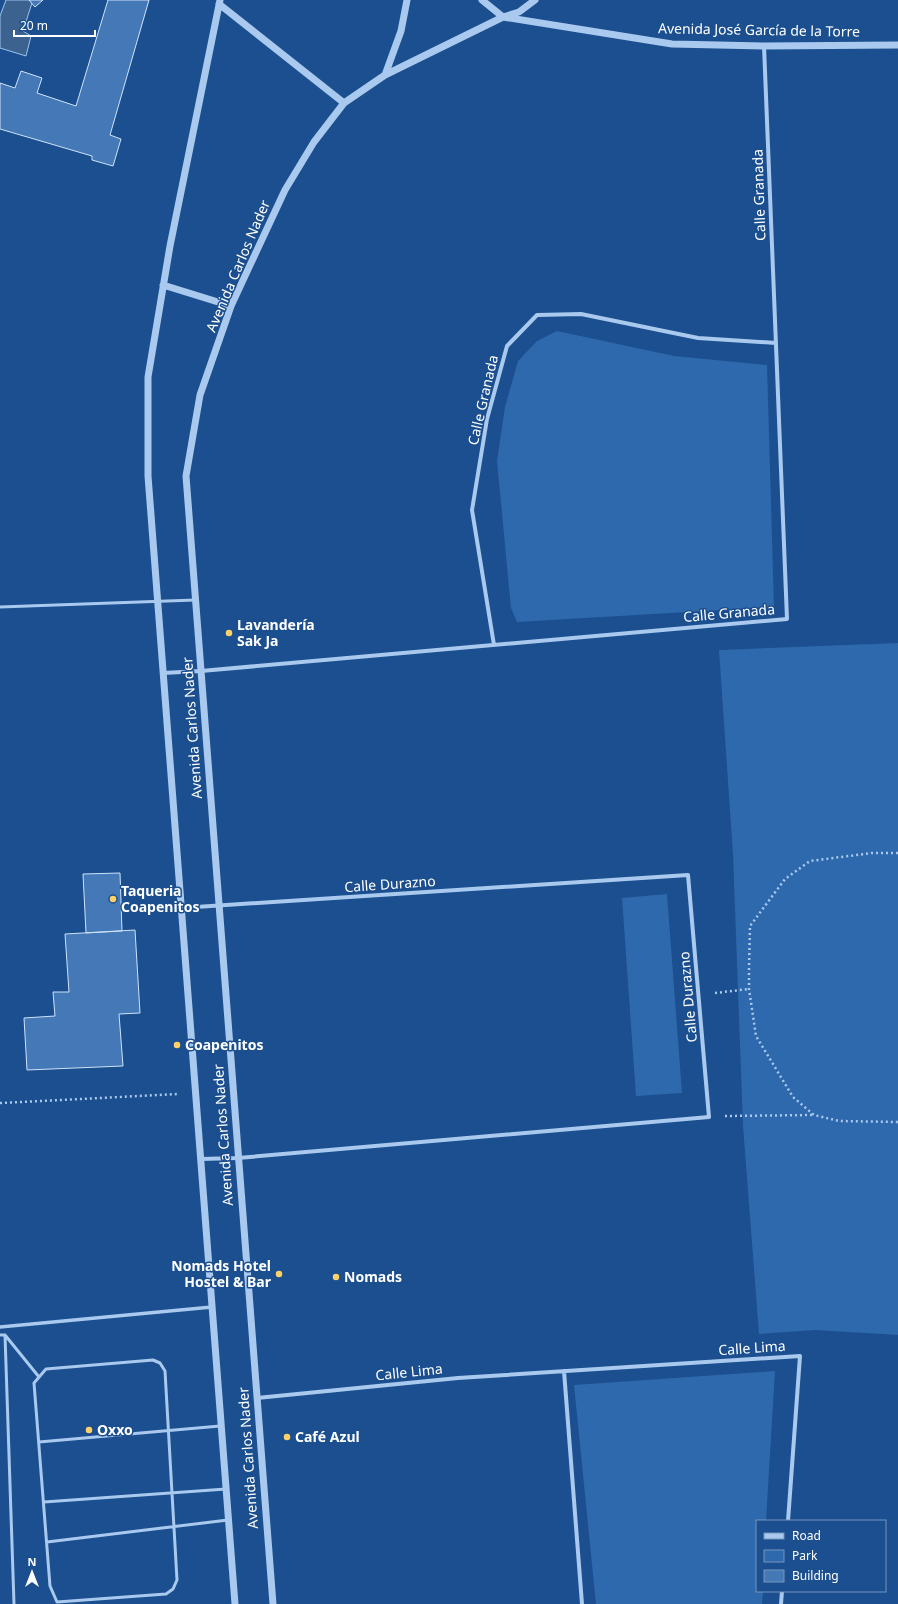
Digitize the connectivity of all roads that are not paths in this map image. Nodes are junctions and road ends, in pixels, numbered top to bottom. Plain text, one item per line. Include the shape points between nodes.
1 (407, 0) edge
2 (482, 0) edge
3 (535, 0) edge
4 (219, 2) edge
5 (503, 17) junction
6 (898, 45) edge
7 (764, 46) junction
8 (385, 75) junction
9 (344, 103) junction
10 (163, 285) junction
11 (231, 306) junction
12 (776, 343) junction
13 (195, 600) junction
14 (158, 601) junction
15 (0, 607) edge
16 (494, 645) junction
17 (201, 671) junction
18 (163, 673) junction
19 (219, 907) junction
20 (182, 908) junction
21 (238, 1158) junction
22 (201, 1159) junction
23 (212, 1307) junction
24 (0, 1327) edge
25 (0, 1335) edge
26 (5, 1335) junction
27 (564, 1371) junction
28 (39, 1377) junction
29 (257, 1398) junction
30 (221, 1426) junction
31 (169, 1431) junction
32 (39, 1442) junction
33 (226, 1489) junction
34 (172, 1494) junction
35 (44, 1502) junction
36 (228, 1520) junction
37 (788, 1520) edge
38 (174, 1528) junction
39 (47, 1542) junction
40 (782, 1592) edge
41 (57, 1603) edge
42 (14, 1604) edge
43 (235, 1604) edge
44 (273, 1604) edge
45 (582, 1604) edge
46 (782, 1604) edge

1 - 8 street via 401,32
2 - 5 street, Avenida José García de la Torre
3 - 5 street, Avenida Carlos Nader via 519,12
4 - 9 street
4 - 10 street, Avenida Carlos Nader
5 - 7 street, Avenida José García de la Torre via 672,44
5 - 8 street, Avenida Carlos Nader
6 - 7 street, Avenida José García de la Torre
7 - 12 street, Calle Granada
8 - 9 street, Avenida Carlos Nader
9 - 11 street, Avenida Carlos Nader via 314,142 285,190
10 - 11 street
10 - 14 street, Avenida Carlos Nader via 148,377 148,476
11 - 13 street, Avenida Carlos Nader via 200,395 186,476
12 - 16 street, Calle Granada via 787,619
12 - 16 street, Calle Granada via 698,338 581,314 537,315 507,346 487,419 472,510
13 - 14 lane
13 - 17 street, Avenida Carlos Nader
14 - 15 lane
14 - 18 street, Avenida Carlos Nader
16 - 17 street, Calle Granada
17 - 18 street, Calle Granada
17 - 19 street, Avenida Carlos Nader
18 - 20 street, Avenida Carlos Nader
19 - 20 street, Calle Durazno
19 - 21 street, Avenida Carlos Nader
19 - 21 street, Calle Durazno via 688,875 708,1117
20 - 22 street, Avenida Carlos Nader
21 - 22 street
21 - 29 street, Avenida Carlos Nader
22 - 23 street, Avenida Carlos Nader
23 - 24 street
23 - 30 street, Avenida Carlos Nader
25 - 26 lane
26 - 28 lane
26 - 42 lane
27 - 29 street, Calle Lima via 458,1378
27 - 37 street, Calle Lima via 800,1356
27 - 45 street
28 - 31 lane via 46,1369 153,1360 160,1363 165,1371
28 - 32 lane via 34,1383
29 - 44 street, Avenida Carlos Nader
30 - 31 lane
30 - 33 street, Avenida Carlos Nader
31 - 32 lane
31 - 34 lane
32 - 35 lane
33 - 34 lane
33 - 36 street, Avenida Carlos Nader
34 - 35 lane
34 - 38 lane
35 - 39 lane
36 - 38 lane
36 - 43 street, Avenida Carlos Nader
38 - 39 lane
38 - 41 lane via 177,1580 173,1589 166,1594
39 - 41 lane via 50,1586
40 - 46 street

